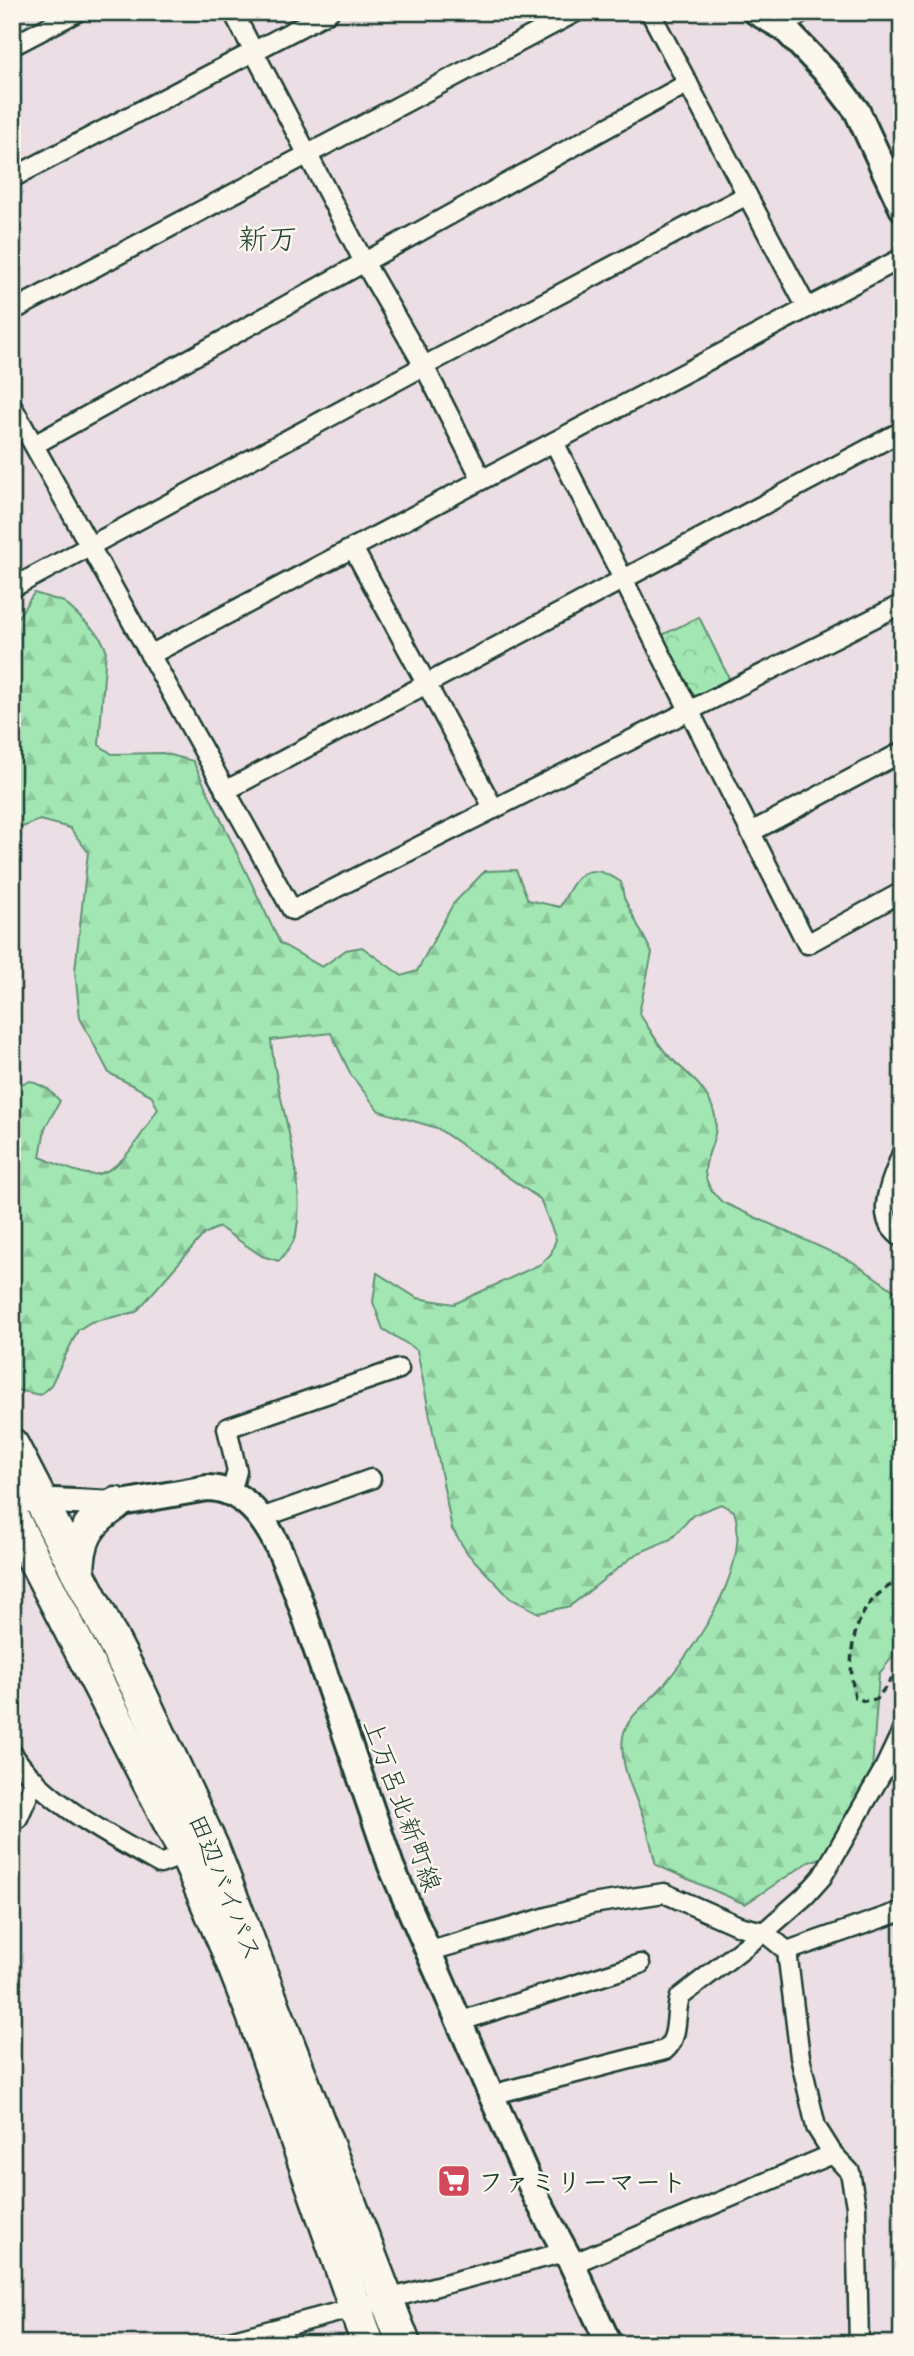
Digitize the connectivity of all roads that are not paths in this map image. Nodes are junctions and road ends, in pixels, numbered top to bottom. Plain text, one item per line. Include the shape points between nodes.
1 (77, 12) edge
2 (233, 12) edge
3 (329, 12) edge
4 (576, 12) edge
5 (650, 12) edge
6 (756, 12) edge
7 (793, 20) edge
8 (12, 46) edge
9 (253, 51) junction
10 (688, 83) junction
11 (309, 154) junction
12 (12, 178) edge
13 (747, 195) junction
14 (902, 208) edge
15 (902, 258) edge
16 (364, 262) junction
17 (807, 308) junction
18 (12, 311) edge
19 (424, 366) junction
20 (12, 407) edge
21 (902, 431) edge
22 (554, 442) junction
23 (34, 445) junction
24 (481, 478) junction
25 (90, 546) junction
26 (353, 548) junction
27 (623, 579) junction
28 (12, 588) edge
29 (902, 604) edge
30 (150, 655) junction
31 (425, 684) junction
32 (690, 711) junction
33 (902, 752) edge
34 (225, 790) junction
35 (494, 809) junction
36 (751, 832) junction
37 (901, 893) edge
38 (902, 1153) edge
39 (902, 1238) edge
40 (399, 1369) dead end
41 (12, 1445) edge
42 (370, 1479) dead end
43 (231, 1492) junction
44 (27, 1501) edge
45 (116, 1504) junction
46 (12, 1517) edge
47 (261, 1518) junction
48 (78, 1572) junction
49 (902, 1731) edge
50 (12, 1753) edge
51 (35, 1780) junction
52 (12, 1821) edge
53 (186, 1854) junction
54 (902, 1911) edge
55 (764, 1932) junction
56 (788, 1951) junction
57 (427, 1952) junction
58 (640, 1964) dead end
59 (458, 2022) junction
60 (491, 2097) junction
61 (833, 2154) junction
62 (569, 2258) junction
63 (388, 2300) junction
64 (355, 2308) junction
65 (218, 2344) edge
66 (368, 2344) edge
67 (404, 2344) edge
68 (609, 2344) edge
69 (859, 2344) edge

1 - 8 street
2 - 9 street
3 - 9 street
4 - 11 street
5 - 10 street
6 - 7 main road
7 - 14 main road via 857,111
9 - 11 street
9 - 12 street
10 - 13 street
10 - 16 street
11 - 16 street
11 - 18 street
13 - 17 street
13 - 19 street
15 - 17 street
16 - 19 street
16 - 23 street
17 - 22 street
19 - 24 street
19 - 25 street
20 - 23 street
21 - 27 street
22 - 24 street
22 - 27 street
23 - 25 street
24 - 26 street
25 - 28 street
25 - 30 street
26 - 30 street
26 - 31 street
27 - 31 street
27 - 32 street
29 - 32 street
30 - 34 street
31 - 34 street
31 - 35 street
32 - 35 street
32 - 36 street
33 - 36 street
34 - 35 street via 292,910
36 - 37 street via 807,944
38 - 39 street via 886,1213 890,1226
40 - 43 street via 227,1427 237,1471
41 - 44 highway, 田辺バイパス
42 - 47 street
43 - 45 main road via 207,1488
43 - 47 main road, 上万呂北新町線
44 - 45 main road
44 - 48 highway, 田辺バイパス
45 - 48 highway via 96,1517 88,1529 81,1543
46 - 53 highway, 田辺バイパス
47 - 57 main road, 上万呂北新町線 via 283,1558 391,1866
48 - 63 highway, 田辺バイパス via 212,1847
49 - 55 street via 822,1877
50 - 51 street
51 - 52 street via 18,1818
51 - 53 street via 112,1837 160,1864
53 - 64 highway, 田辺バイパス via 253,2015
54 - 56 street
55 - 56 street
55 - 57 street via 664,1893 592,1903
55 - 60 street via 680,1997 673,2040 665,2050
56 - 61 street via 800,2057 816,2127
57 - 59 main road, 上万呂北新町線
58 - 59 street
59 - 60 main road, 上万呂北新町線
60 - 62 main road, 上万呂北新町線
61 - 62 street
61 - 69 street via 850,2172 856,2206
62 - 63 street
62 - 68 main road, 上万呂北新町線
63 - 64 street
63 - 67 highway, 田辺バイパス
64 - 65 street
64 - 66 highway, 田辺バイパス

